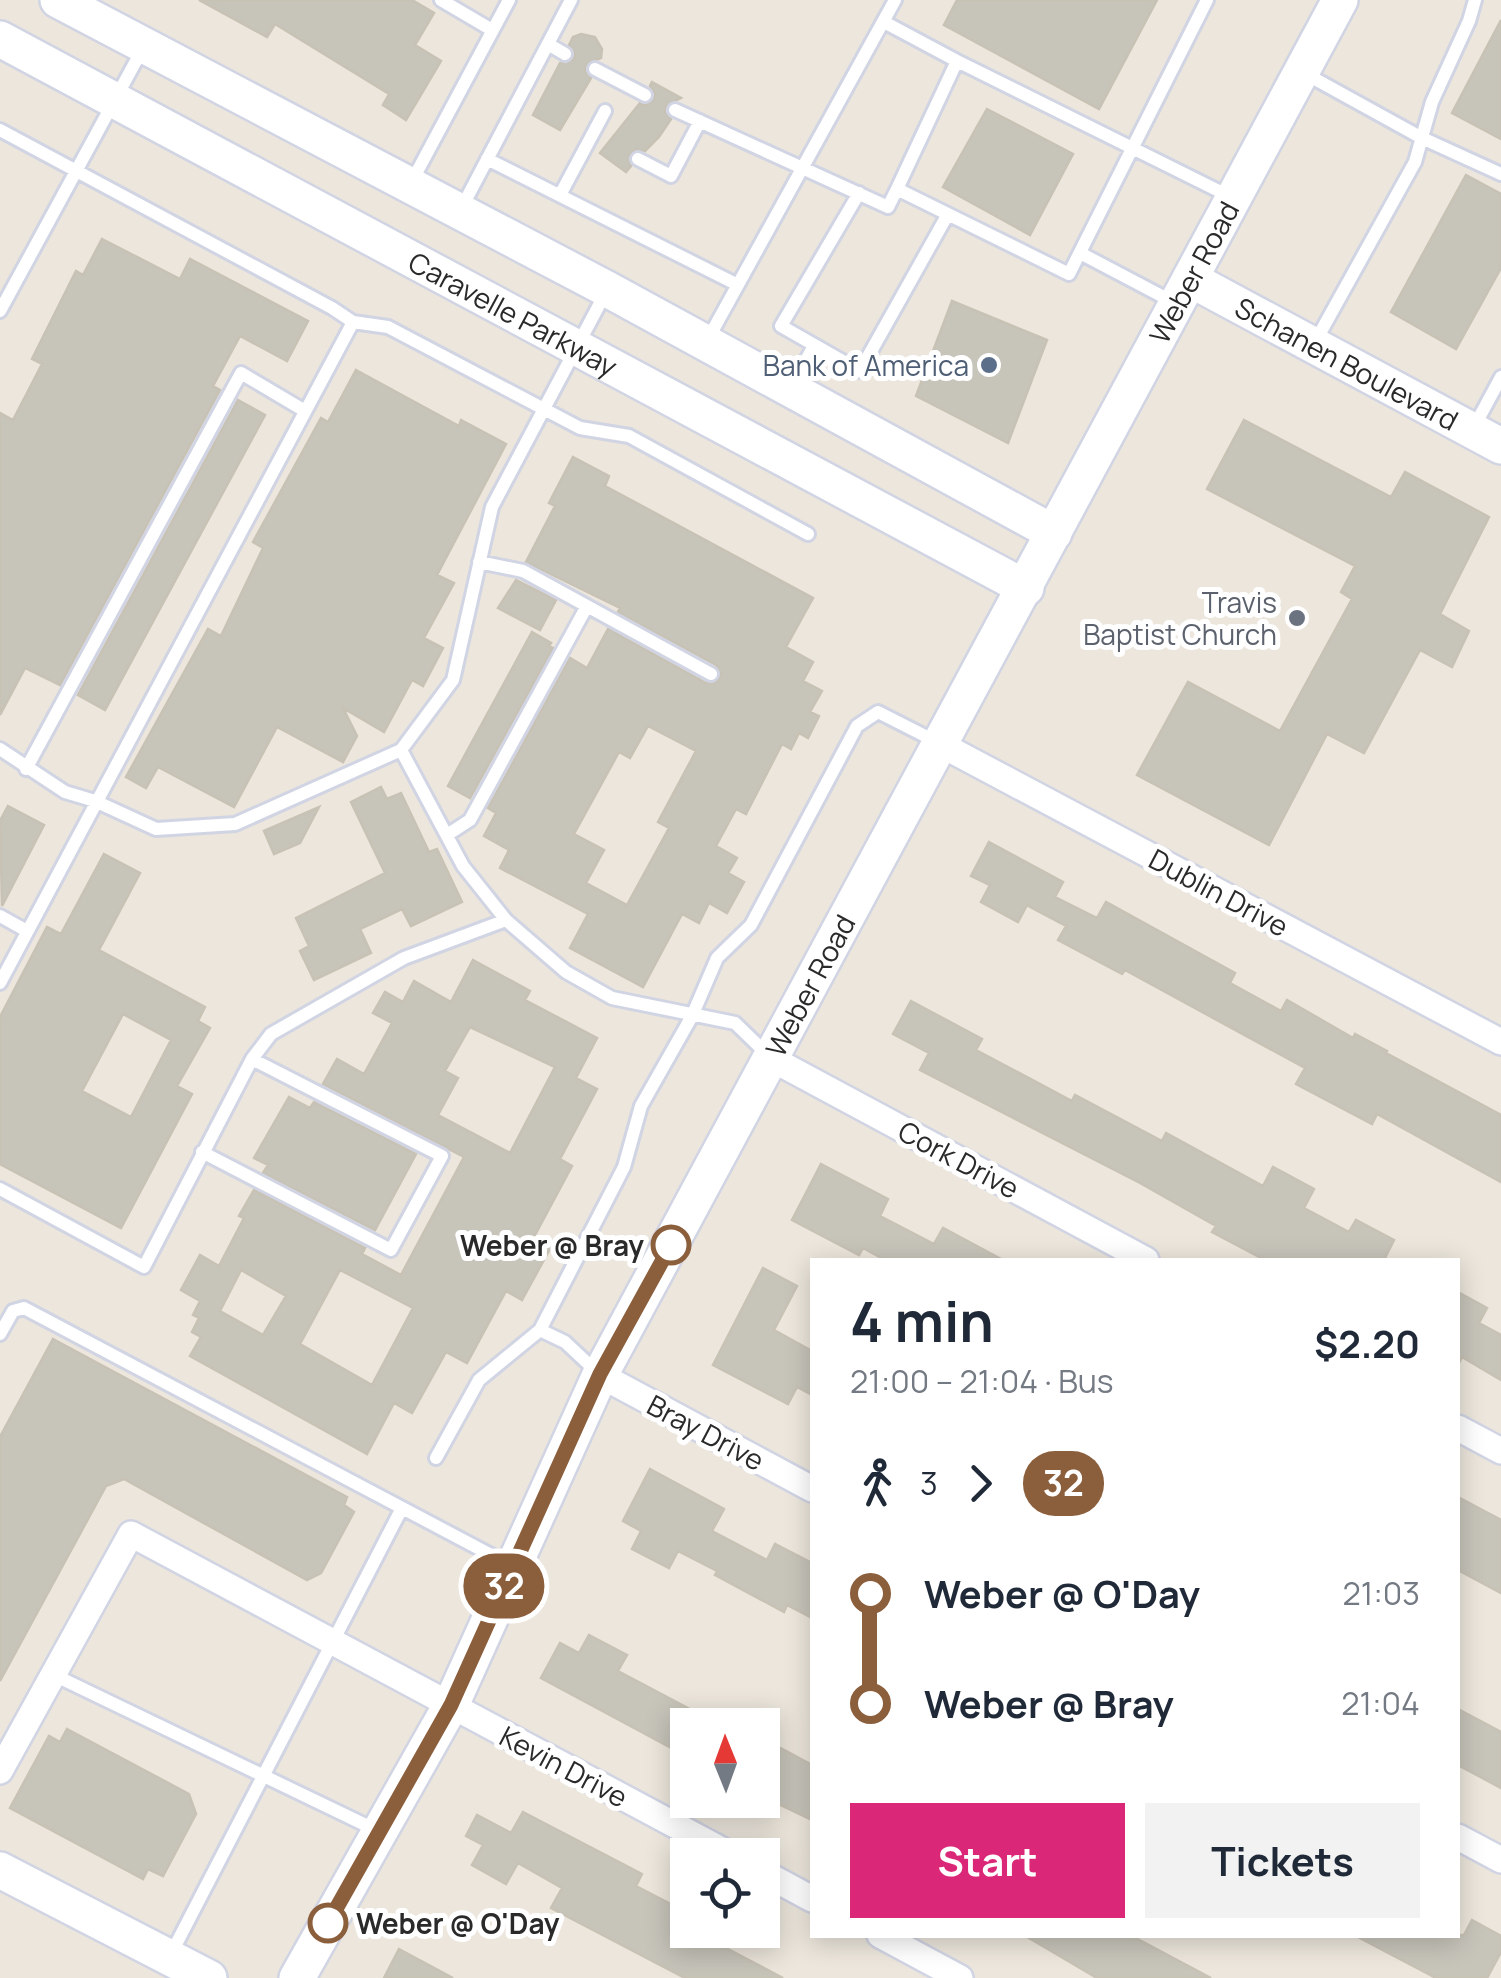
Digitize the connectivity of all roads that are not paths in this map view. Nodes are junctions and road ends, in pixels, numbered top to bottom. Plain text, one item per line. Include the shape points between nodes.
1 (58, 0) edge
2 (441, 0) edge
3 (509, 0) edge
4 (572, 0) edge
5 (896, 0) edge
6 (1207, 0) edge
7 (1340, 0) edge
8 (1475, 0) edge
9 (884, 22) junction
10 (492, 30) junction
11 (0, 39) edge
12 (548, 44) junction
13 (144, 46) junction
14 (565, 54) dead end
15 (958, 61) junction
16 (595, 70) dead end
17 (1302, 72) junction
18 (645, 95) dead end
19 (116, 100) junction
20 (675, 110) dead end
21 (605, 111) dead end
22 (700, 121) junction
23 (0, 130) edge
24 (591, 136) junction
25 (1422, 138) junction
26 (607, 144) dead end
27 (1133, 146) junction
28 (487, 159) junction
29 (638, 160) dead end
30 (804, 168) junction
31 (77, 170) junction
32 (1501, 174) edge
33 (409, 186) junction
34 (897, 188) junction
35 (858, 193) junction
36 (560, 195) junction
37 (1234, 198) junction
38 (460, 212) junction
39 (948, 214) junction
40 (1080, 253) junction
41 (738, 284) junction
42 (607, 289) junction
43 (1183, 292) junction
44 (0, 311) edge
45 (354, 322) junction
46 (706, 343) junction
47 (814, 346) junction
48 (1312, 346) junction
49 (577, 347) junction
50 (1501, 376) edge
51 (790, 388) junction
52 (543, 410) junction
53 (305, 411) junction
54 (1486, 438) edge
55 (1054, 533) junction
56 (808, 534) dead end
57 (479, 562) junction
58 (1026, 588) junction
59 (588, 606) junction
60 (711, 674) dead end
61 (938, 742) junction
62 (0, 750) edge
63 (401, 750) junction
64 (26, 769) junction
65 (95, 801) junction
66 (447, 835) junction
67 (0, 916) edge
68 (506, 920) junction
69 (27, 931) junction
70 (0, 983) edge
71 (692, 1016) junction
72 (1501, 1042) edge
73 (252, 1059) junction
74 (772, 1059) junction
75 (202, 1152) junction
76 (0, 1189) edge
77 (1142, 1258) edge
78 (540, 1330) junction
79 (0, 1334) edge
80 (600, 1374) junction
81 (1460, 1429) edge
82 (1501, 1451) edge
83 (436, 1458) dead end
84 (810, 1488) edge
85 (402, 1508) junction
86 (513, 1566) junction
87 (332, 1642) junction
88 (54, 1675) junction
89 (451, 1705) junction
90 (0, 1771) edge
91 (262, 1776) junction
92 (379, 1832) junction
93 (699, 1838) edge
94 (1460, 1838) edge
95 (1501, 1860) edge
96 (0, 1870) edge
97 (780, 1882) edge
98 (810, 1898) edge
99 (886, 1938) edge
100 (169, 1957) junction
101 (209, 1978) edge
102 (298, 1978) edge
103 (960, 1978) edge

1 - 13 street
2 - 10 lane
3 - 10 lane
4 - 12 lane
5 - 9 lane
6 - 27 lane
7 - 17 street, Weber Road
8 - 25 lane
9 - 15 lane
9 - 30 lane
10 - 33 lane
11 - 19 street, Caravelle Parkway
12 - 14 lane
12 - 28 lane
13 - 19 lane
13 - 33 street
15 - 27 lane
15 - 34 lane
16 - 18 lane via 617,88
17 - 25 lane
17 - 37 street, Weber Road
19 - 31 lane
19 - 49 street, Caravelle Parkway
20 - 22 lane
21 - 24 lane
22 - 29 lane via 671,176
22 - 30 lane
23 - 31 lane
24 - 26 lane
24 - 36 lane
25 - 32 lane
25 - 48 lane via 1415,162
27 - 37 lane
27 - 40 lane
28 - 36 lane
28 - 38 lane
30 - 35 lane
30 - 41 lane
31 - 44 lane
31 - 45 lane
33 - 38 street
34 - 35 lane via 888,208
34 - 39 lane
35 - 47 lane via 781,326
36 - 41 lane
37 - 43 street, Weber Road
38 - 42 street
39 - 40 lane via 1068,274
39 - 47 lane via 860,371
40 - 43 lane
41 - 46 lane
42 - 46 street
42 - 49 lane
43 - 48 street, Schanen Boulevard
43 - 55 street, Weber Road
45 - 52 lane via 388,327
45 - 53 lane
46 - 51 street
47 - 51 lane
48 - 54 street, Schanen Boulevard
49 - 52 lane
49 - 58 street, Caravelle Parkway
50 - 54 lane
51 - 55 street
52 - 56 lane via 580,428 629,436
52 - 57 lane via 492,507
53 - 64 lane via 241,373
53 - 65 lane
55 - 58 street, Weber Road
57 - 59 lane via 523,572
57 - 63 lane via 453,680
58 - 61 street, Weber Road
59 - 60 lane
59 - 66 lane via 470,820
61 - 71 lane via 878,712 858,726 751,925 717,958
61 - 72 street, Dublin Drive
61 - 74 street, Weber Road
62 - 64 lane
63 - 65 lane via 235,824 156,829
63 - 66 lane
64 - 65 lane
65 - 69 lane
66 - 68 lane
67 - 69 lane
68 - 71 lane via 566,972 612,998
68 - 73 lane via 404,958 271,1034
69 - 70 lane
71 - 74 lane via 735,1023
71 - 78 lane via 641,1106 624,1167
73 - 75 lane
73 - 75 lane via 442,1156 391,1250
74 - 77 street, Cork Drive
74 - 80 street, Weber Road
75 - 76 lane via 144,1268
78 - 80 lane via 565,1342
78 - 83 lane via 479,1380
79 - 85 lane via 13,1311 24,1308
80 - 84 street, Bray Drive
80 - 86 street, Weber Road
81 - 82 street
85 - 86 lane
85 - 87 lane
86 - 89 street, Weber Road
87 - 88 street, Kevin Drive via 131,1534
87 - 89 street, Kevin Drive
87 - 91 lane
88 - 90 street
88 - 91 lane
89 - 92 street, Weber Road
89 - 93 street, Kevin Drive
91 - 92 lane
91 - 100 lane
92 - 102 street, Weber Road
94 - 95 street
96 - 100 street
97 - 98 street
99 - 103 street
100 - 101 street

